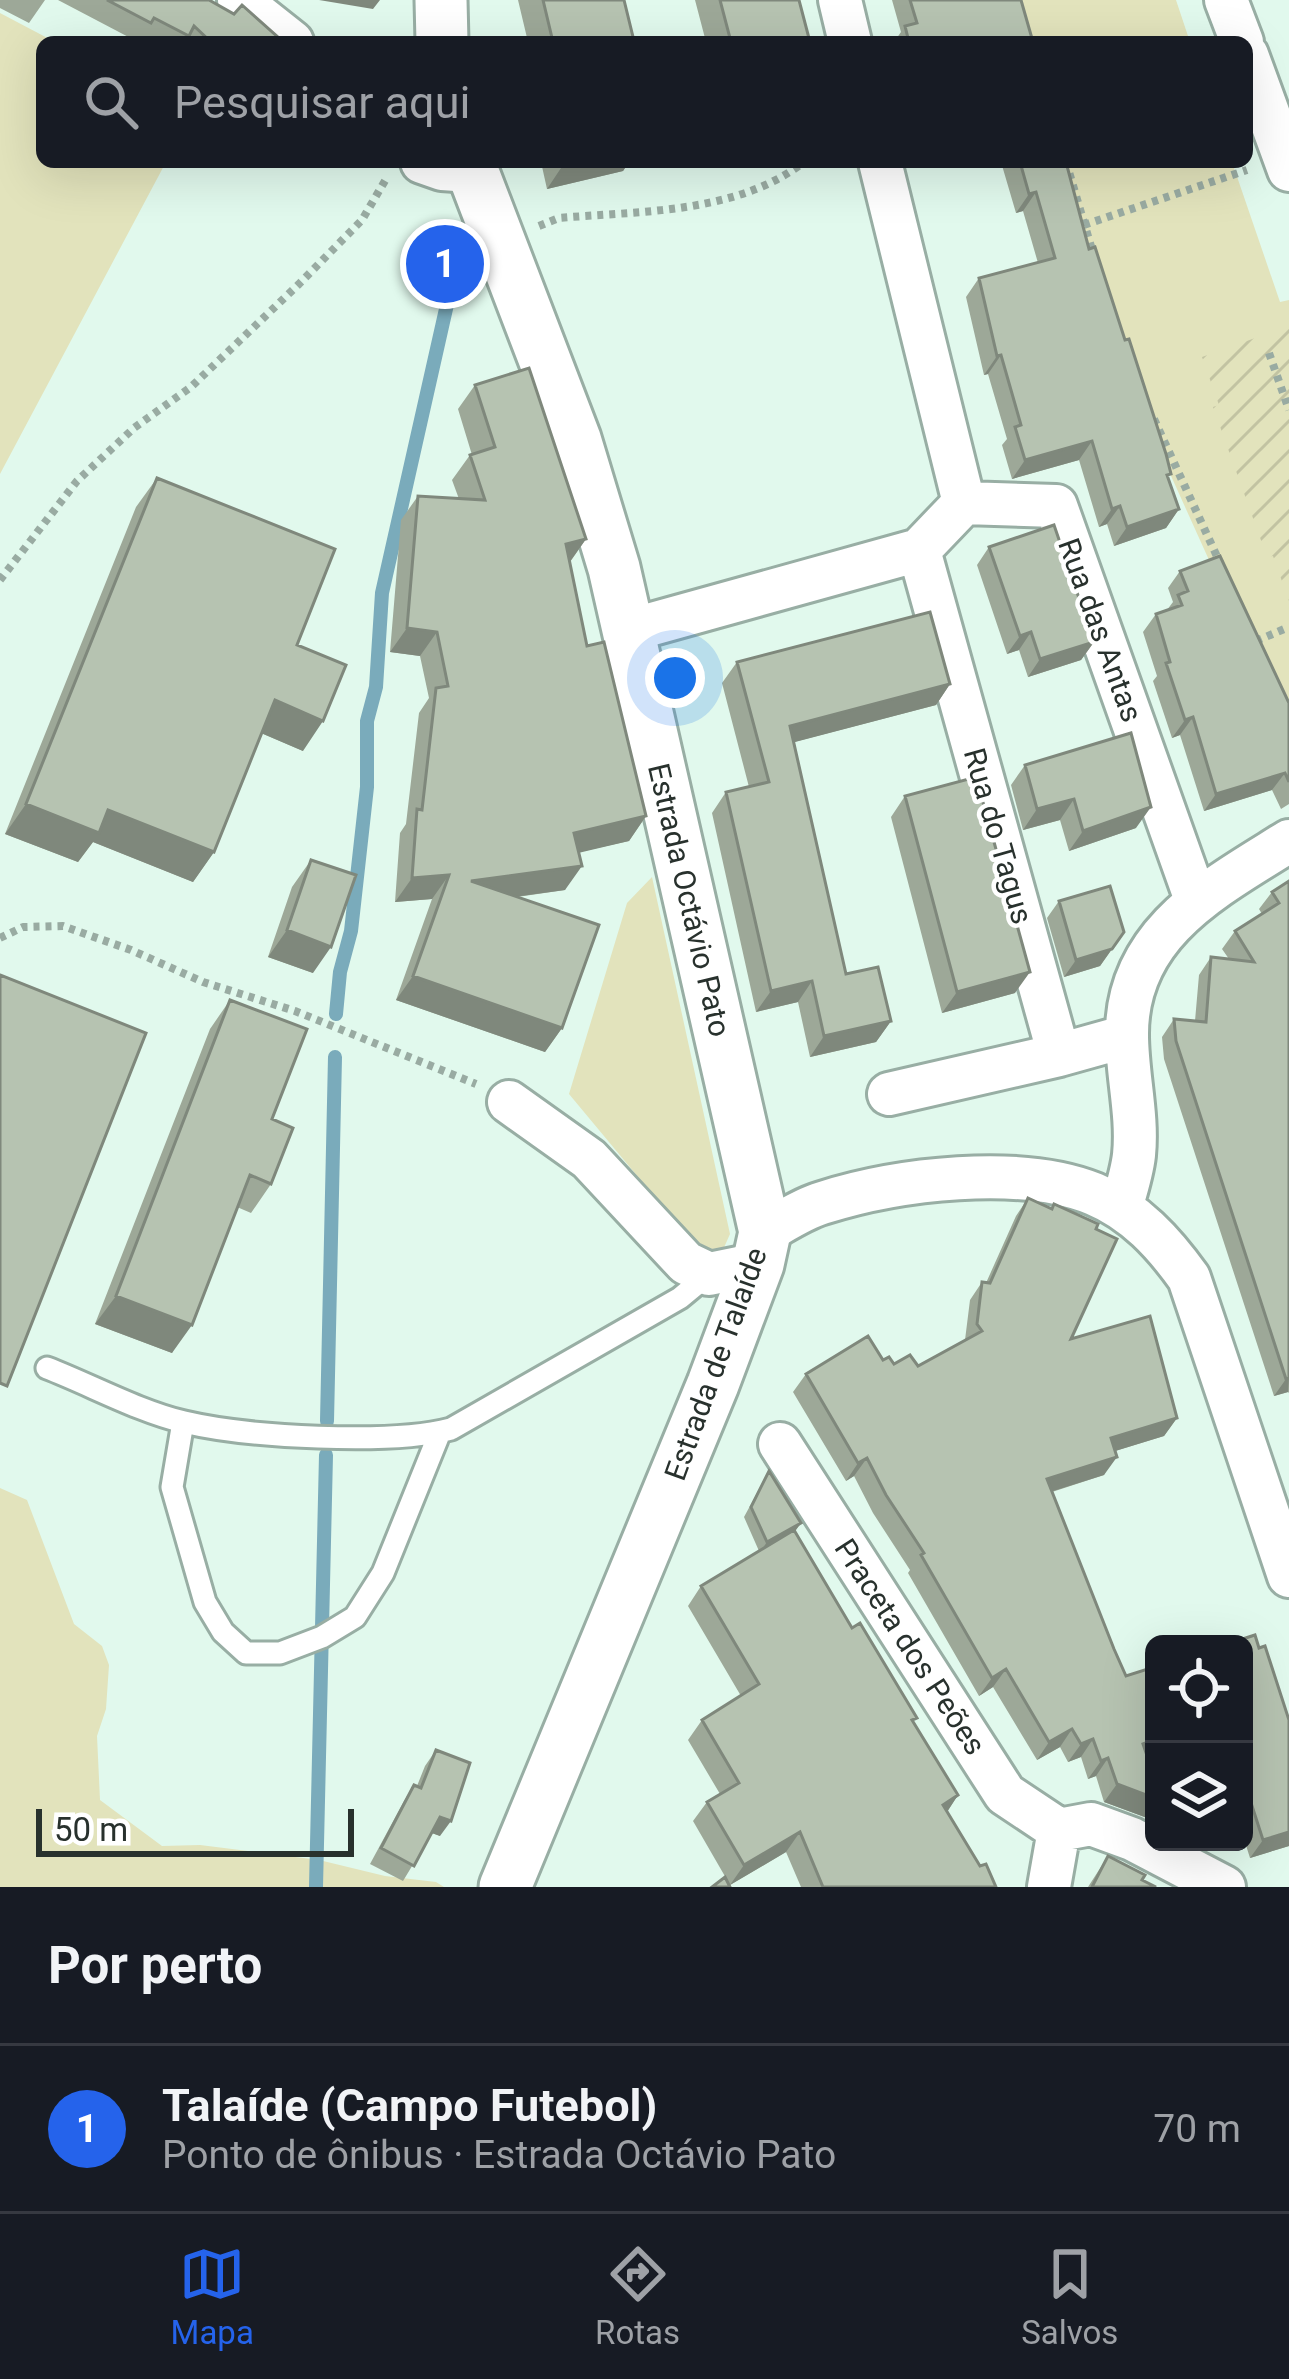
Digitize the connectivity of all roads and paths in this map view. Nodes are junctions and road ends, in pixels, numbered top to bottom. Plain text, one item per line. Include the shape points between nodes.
1 (239, 0) edge
2 (441, 0) edge
3 (840, 0) edge
4 (1226, 0) edge
5 (284, 36) edge
6 (442, 36) edge
7 (849, 36) edge
8 (1240, 36) edge
9 (1253, 71) edge
10 (1287, 164) edge
11 (392, 168) edge
12 (456, 168) edge
13 (794, 168) edge
14 (881, 168) edge
15 (1068, 168) edge
16 (1084, 225) junction
17 (499, 242) junction
18 (1100, 271) edge
19 (1269, 353) dead end
20 (1147, 404) edge
21 (1289, 410) edge
22 (964, 502) junction
23 (919, 550) junction
24 (0, 580) edge
25 (1228, 582) edge
26 (1247, 621) edge
27 (1289, 627) edge
28 (627, 632) junction
29 (1256, 641) junction
30 (1264, 659) edge
31 (1289, 842) edge
32 (1196, 900) junction
33 (0, 938) edge
34 (1127, 1036) junction
35 (1059, 1054) junction
36 (889, 1094) dead end
37 (509, 1102) joint
38 (1121, 1208) junction
39 (744, 1257) junction
40 (47, 1368) dead end
41 (183, 1422) junction
42 (440, 1432) junction
43 (780, 1444) dead end
44 (1285, 1549) edge
45 (1059, 1831) junction
46 (505, 1887) edge
47 (1049, 1887) edge
48 (1224, 1887) edge

1 - 5 street
2 - 6 street
3 - 7 street
4 - 8 street
9 - 10 street
10 - 16 path
11 - 24 path via 362,220 191,387 76,481
12 - 17 street, Estrada Octávio Pato
13 - 17 path via 720,200 559,218
14 - 22 street
15 - 16 path
16 - 18 path
17 - 28 street, Estrada Octávio Pato via 575,440
19 - 21 path
20 - 25 path
22 - 23 street
22 - 32 street, Rua das Antas via 1056,506
23 - 28 street
23 - 35 street, Rua do Tagus
26 - 29 path
27 - 29 path
28 - 39 street, Estrada Octávio Pato
29 - 30 path
31 - 32 street
32 - 34 street via 1137,980
33 - 37 path via 23,927 63,926 380,1043
34 - 35 street
34 - 38 street via 1135,1144
35 - 36 street
37 - 39 street via 590,1159 686,1263
38 - 39 street, Estrada de Talaíde via 1061,1185 957,1178 818,1204
38 - 44 street, Estrada de Talaíde via 1166,1246 1189,1279
39 - 42 lane
39 - 46 street, Estrada de Talaíde via 713,1384
40 - 41 lane
41 - 42 lane via 289,1434
41 - 42 lane via 172,1487 206,1602 247,1653 280,1653 355,1617 383,1573
43 - 45 street, Praceta dos Peões via 1005,1794
45 - 47 street
45 - 48 street via 1090,1824

